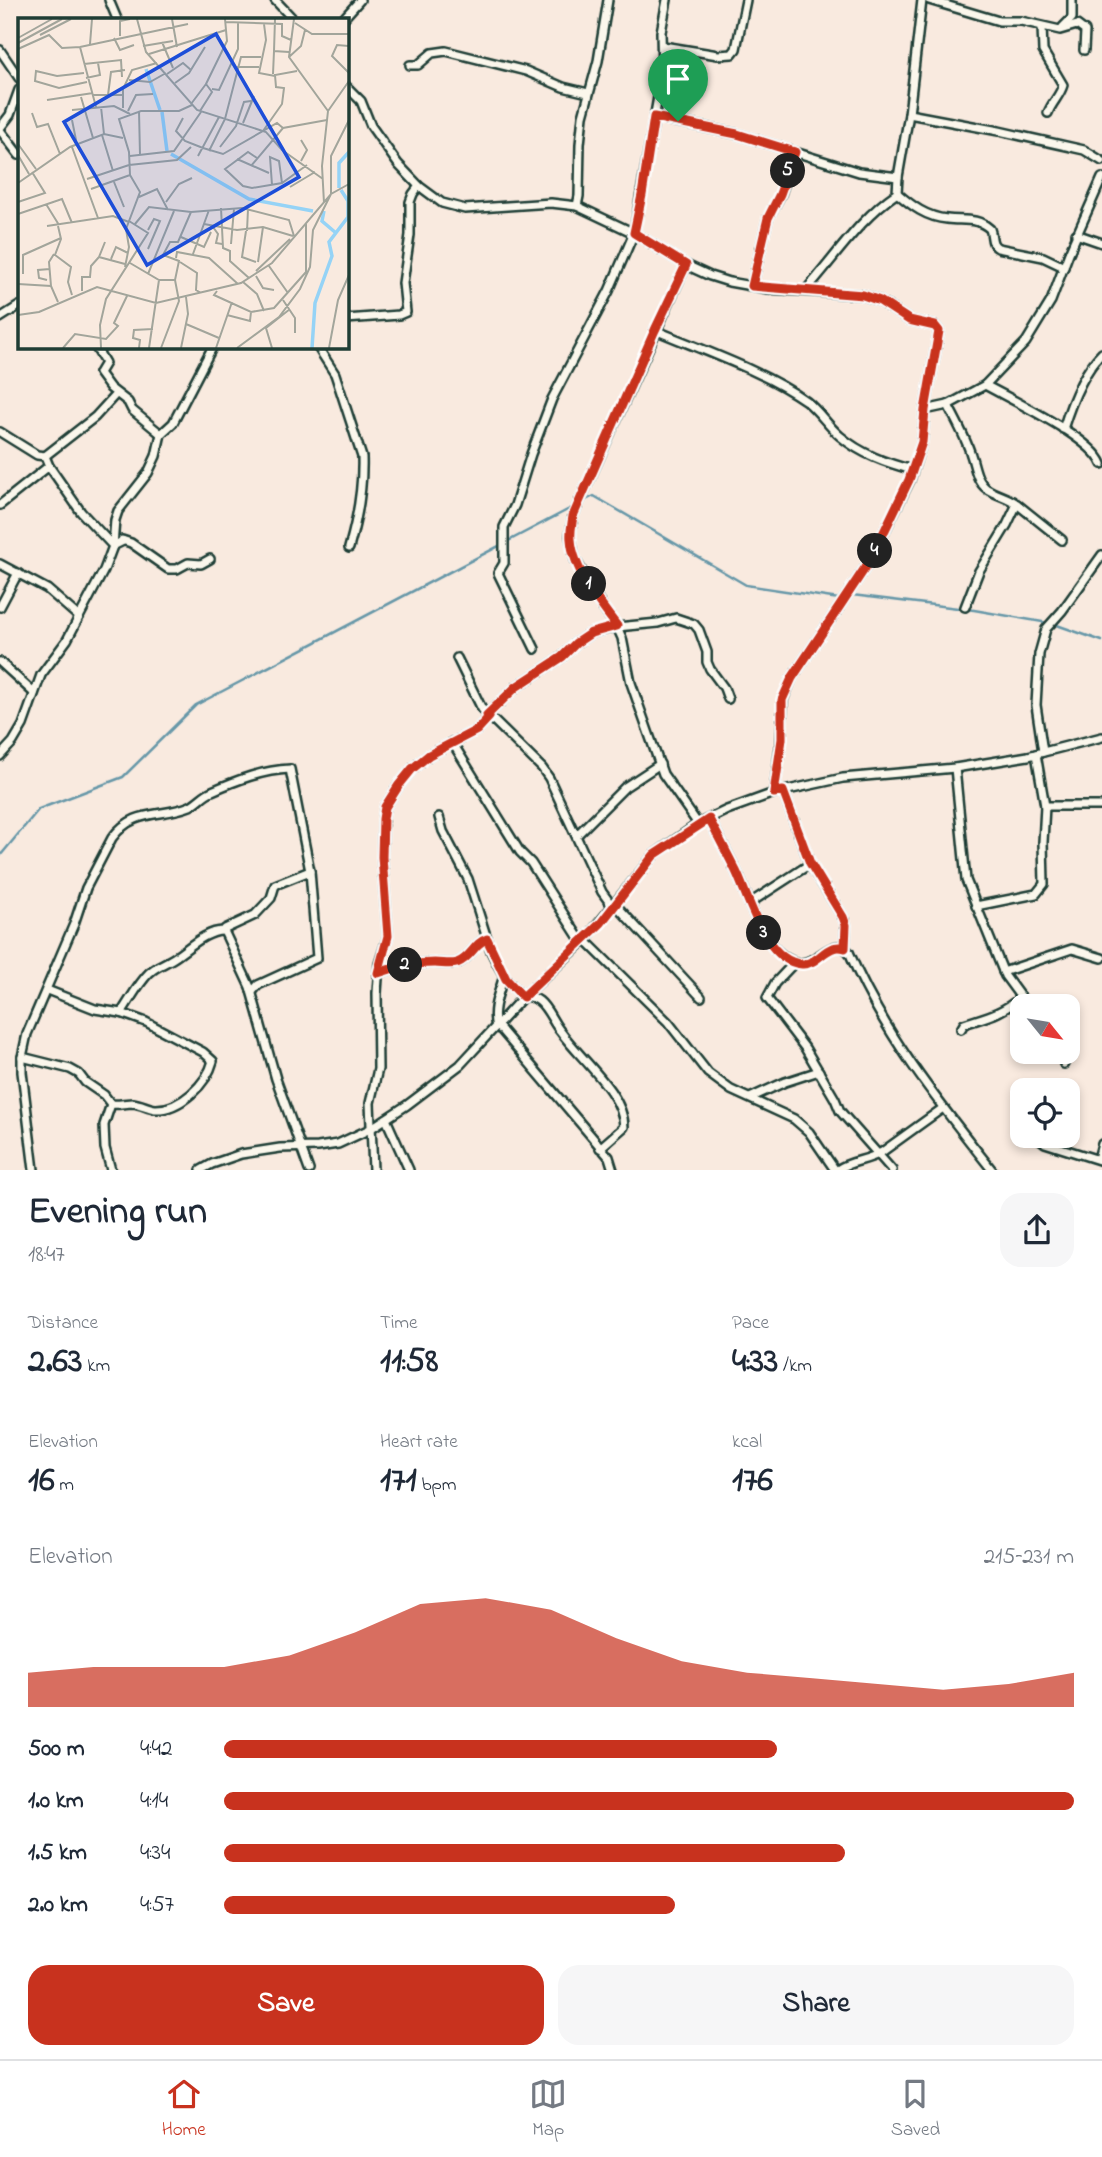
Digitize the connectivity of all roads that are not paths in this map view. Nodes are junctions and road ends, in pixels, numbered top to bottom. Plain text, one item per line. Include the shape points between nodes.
1 (108, 0) edge
2 (275, 0) edge
3 (360, 0) edge
4 (608, 0) edge
5 (667, 0) edge
6 (746, 0) edge
7 (922, 0) edge
8 (929, 0) edge
9 (1072, 0) edge
10 (117, 18) edge
11 (292, 18) edge
12 (344, 18) edge
13 (1042, 27) junction
14 (1060, 30) junction
15 (663, 46) junction
16 (0, 50) edge
17 (1084, 50) dead end
18 (410, 65) dead end
19 (18, 77) edge
20 (348, 88) edge
21 (18, 93) edge
22 (589, 93) junction
23 (1048, 113) dead end
24 (909, 114) junction
25 (654, 117) junction
26 (0, 129) edge
27 (795, 152) junction
28 (18, 154) edge
29 (1102, 161) edge
30 (898, 177) junction
31 (1102, 178) edge
32 (419, 186) junction
33 (897, 194) junction
34 (577, 206) junction
35 (634, 233) junction
36 (1076, 234) junction
37 (1102, 243) edge
38 (686, 265) junction
39 (1064, 267) junction
40 (752, 286) junction
41 (805, 292) junction
42 (18, 307) edge
43 (0, 318) edge
44 (348, 319) edge
45 (655, 330) junction
46 (97, 348) edge
47 (212, 348) edge
48 (318, 348) edge
49 (1102, 353) edge
50 (985, 385) junction
51 (117, 394) junction
52 (948, 405) junction
53 (925, 410) junction
54 (1063, 429) junction
55 (0, 432) edge
56 (161, 434) junction
57 (45, 456) junction
58 (1102, 464) edge
59 (49, 466) junction
60 (913, 470) junction
61 (1017, 504) junction
62 (0, 505) edge
63 (113, 535) junction
64 (1062, 540) dead end
65 (123, 541) junction
66 (113, 546) junction
67 (349, 548) dead end
68 (1102, 555) edge
69 (210, 559) dead end
70 (0, 564) edge
71 (18, 573) junction
72 (0, 607) edge
73 (965, 607) dead end
74 (79, 617) junction
75 (617, 626) junction
76 (535, 649) dead end
77 (457, 658) dead end
78 (0, 662) edge
79 (34, 693) junction
80 (727, 699) dead end
81 (488, 716) junction
82 (1102, 737) edge
83 (452, 742) junction
84 (1039, 753) junction
85 (0, 755) edge
86 (660, 764) junction
87 (955, 768) junction
88 (783, 791) junction
89 (774, 793) junction
90 (1045, 806) junction
91 (1102, 807) edge
92 (439, 817) dead end
93 (709, 819) junction
94 (698, 824) junction
95 (577, 835) junction
96 (810, 863) junction
97 (310, 872) junction
98 (750, 903) junction
99 (614, 905) junction
100 (976, 906) junction
101 (224, 931) junction
102 (487, 939) junction
103 (585, 940) junction
104 (845, 948) junction
105 (1102, 958) edge
106 (795, 962) junction
107 (1003, 972) junction
108 (378, 973) junction
109 (504, 976) junction
110 (47, 990) junction
111 (252, 992) junction
112 (1019, 994) edge
113 (523, 997) junction
114 (701, 997) dead end
115 (1010, 1005) edge
116 (121, 1013) junction
117 (497, 1026) junction
118 (961, 1029) dead end
119 (22, 1057) junction
120 (819, 1071) junction
121 (750, 1098) junction
122 (111, 1104) junction
123 (943, 1108) junction
124 (386, 1119) junction
125 (370, 1129) junction
126 (1102, 1144) edge
127 (301, 1147) junction
128 (600, 1148) junction
129 (1061, 1148) edge
130 (878, 1155) junction
131 (1100, 1160) edge
132 (34, 1170) edge
133 (111, 1170) edge
134 (201, 1170) edge
135 (309, 1170) edge
136 (373, 1170) edge
137 (409, 1170) edge
138 (613, 1170) edge
139 (836, 1170) edge
140 (892, 1170) edge
141 (992, 1170) edge

1 - 10 street
2 - 11 street
3 - 12 street
4 - 22 street
5 - 15 street
6 - 15 street via 732,54
7 - 24 street
8 - 13 street via 982,17
9 - 14 street via 1072,18
13 - 14 street
13 - 23 street via 1043,51 1063,85
14 - 17 street via 1077,25 1083,28
15 - 25 street
16 - 19 street
18 - 22 street via 446,51
20 - 32 street via 361,101 381,142
21 - 26 street
22 - 34 street via 581,135
24 - 29 street via 1084,150
24 - 30 street
25 - 27 street
25 - 35 street
26 - 28 street
27 - 30 street via 859,172
27 - 40 street via 768,218
30 - 33 street
31 - 36 street
32 - 34 street via 442,203 465,208
32 - 44 street via 410,202 403,283 406,312
33 - 39 street via 918,211 984,223 998,248 1043,257
33 - 41 street via 847,239
34 - 35 street
35 - 38 street
35 - 76 street via 552,399 504,527 504,563 498,573
36 - 37 street
36 - 39 street
38 - 40 street
38 - 45 street
39 - 50 street via 1051,301 1026,342
40 - 41 street
41 - 53 street via 863,295 909,320 935,326 938,340
42 - 43 street
45 - 60 street via 792,393 808,402 859,450
45 - 75 street via 573,516 570,536 575,559
46 - 51 street via 105,363 99,373
47 - 56 street via 173,423
48 - 67 street via 335,374 362,457
49 - 54 street via 1093,362
50 - 52 street
50 - 54 street
51 - 56 street
51 - 57 street
52 - 53 street
52 - 61 street via 981,481 987,489
53 - 60 street
54 - 58 street via 1094,451
55 - 57 street
56 - 63 street via 148,473 118,511
57 - 59 street
59 - 62 street
59 - 66 street via 81,512
60 - 89 street via 871,559 782,700
61 - 64 street
61 - 73 street via 979,571
63 - 65 street
63 - 66 street
65 - 66 street
65 - 69 street via 172,570
66 - 74 street
68 - 84 street via 1046,629 1039,654 1036,705
70 - 71 street
71 - 72 street
71 - 74 street via 47,589
74 - 79 street
75 - 80 street via 677,618 694,624
75 - 81 street via 576,643 516,687
75 - 86 street via 631,683
77 - 81 street
78 - 79 street
79 - 85 street via 23,726
81 - 83 street via 477,730
81 - 95 street via 542,768
82 - 84 street
83 - 103 street via 520,852 579,938
83 - 108 street via 412,769 385,807 382,857 388,936
84 - 87 street
84 - 90 street
86 - 94 street
86 - 95 street via 625,787
87 - 88 street via 843,778
87 - 100 street via 963,864
88 - 89 street
88 - 96 street
89 - 93 street
90 - 91 street
90 - 100 street via 1044,884 1036,894
92 - 102 street via 468,879
93 - 94 street
93 - 98 street
94 - 99 street via 654,855
95 - 99 street via 602,892
96 - 98 street
96 - 104 street via 843,917
97 - 101 street via 275,885 271,898 254,915
97 - 110 street via 290,769 261,772 209,792 188,807 137,817 117,832 97,864
97 - 111 street via 317,958
98 - 106 street via 766,938 778,953
99 - 103 street
99 - 114 street
100 - 107 street
101 - 111 street
101 - 116 street via 155,968
102 - 108 street via 452,964 416,963
102 - 109 street
103 - 113 street
103 - 121 street via 678,1032 708,1073
104 - 106 street via 830,948 803,964
104 - 123 street via 869,995
105 - 107 street via 1072,949
106 - 120 street via 767,998
107 - 112 street
108 - 125 street via 378,1069
109 - 113 street
109 - 117 street via 497,995
110 - 116 street via 95,1009
110 - 119 street
111 - 127 street
113 - 117 street
113 - 128 street via 538,1000 617,1104 624,1127
115 - 118 street
116 - 122 street via 146,1022 213,1061 186,1099 158,1109 138,1103
117 - 124 street via 460,1065
117 - 128 street
119 - 122 street via 70,1069
119 - 132 street
120 - 121 street
120 - 130 street via 840,1111
121 - 139 street via 794,1119
122 - 133 street via 104,1125
123 - 130 street
123 - 141 street
124 - 125 street
124 - 137 street
125 - 127 street via 338,1144
125 - 136 street
126 - 131 street
127 - 134 street via 241,1154
127 - 135 street
128 - 138 street
129 - 131 street
130 - 139 street
130 - 140 street

